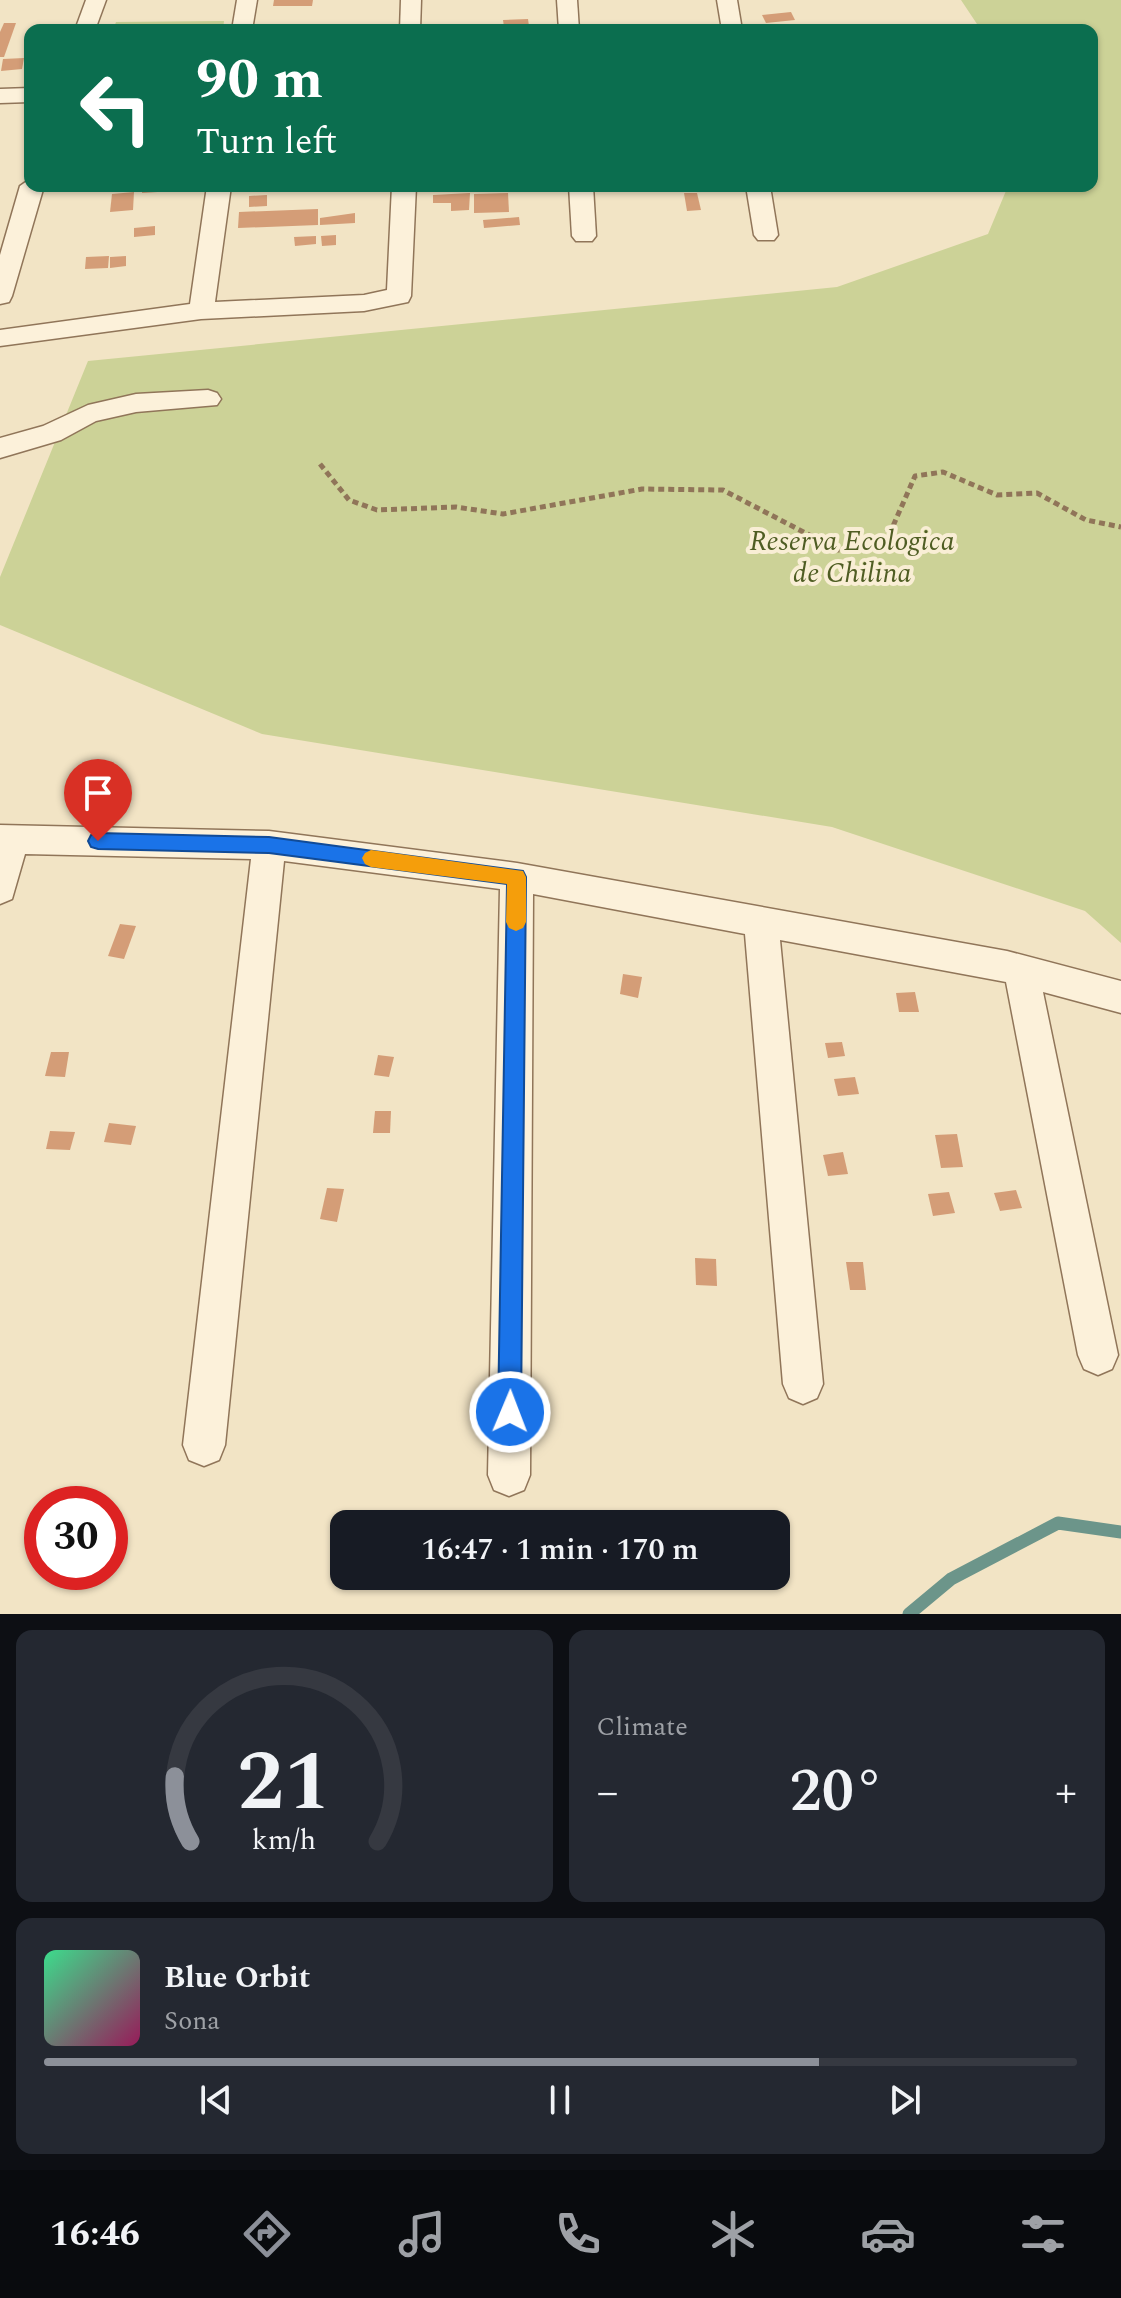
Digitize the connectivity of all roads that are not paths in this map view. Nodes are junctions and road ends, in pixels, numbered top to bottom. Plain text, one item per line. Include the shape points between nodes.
1 (96, 0) edge
2 (247, 0) edge
3 (411, 0) edge
4 (567, 0) edge
5 (727, 0) edge
6 (87, 24) edge
7 (243, 24) edge
8 (410, 24) edge
9 (569, 24) edge
10 (731, 24) edge
11 (24, 95) edge
12 (0, 96) edge
13 (30, 192) edge
14 (218, 192) edge
15 (404, 192) edge
16 (581, 192) edge
17 (759, 192) edge
18 (766, 235) dead end
19 (584, 236) dead end
20 (0, 296) edge
21 (201, 311) junction
22 (0, 338) edge
23 (208, 399) dead end
24 (0, 448) edge
25 (6, 839) edge
26 (269, 845) junction
27 (517, 877) junction
28 (0, 889) edge
29 (761, 922) junction
30 (1021, 970) junction
31 (1121, 997) edge
32 (1098, 1355) dead end
33 (803, 1384) dead end
34 (204, 1445) dead end
35 (509, 1475) dead end

1 - 6 street
2 - 7 street
3 - 8 street
4 - 9 street
5 - 10 street
11 - 12 street
13 - 20 street
14 - 21 street
15 - 21 street via 399,296 364,303
16 - 19 street
17 - 18 street
21 - 22 street
23 - 24 street via 136,403 88,414 52,433
25 - 26 street
25 - 28 street
26 - 27 street
26 - 34 street
27 - 29 street
27 - 35 street
29 - 30 street
29 - 33 street
30 - 31 street
30 - 32 street

